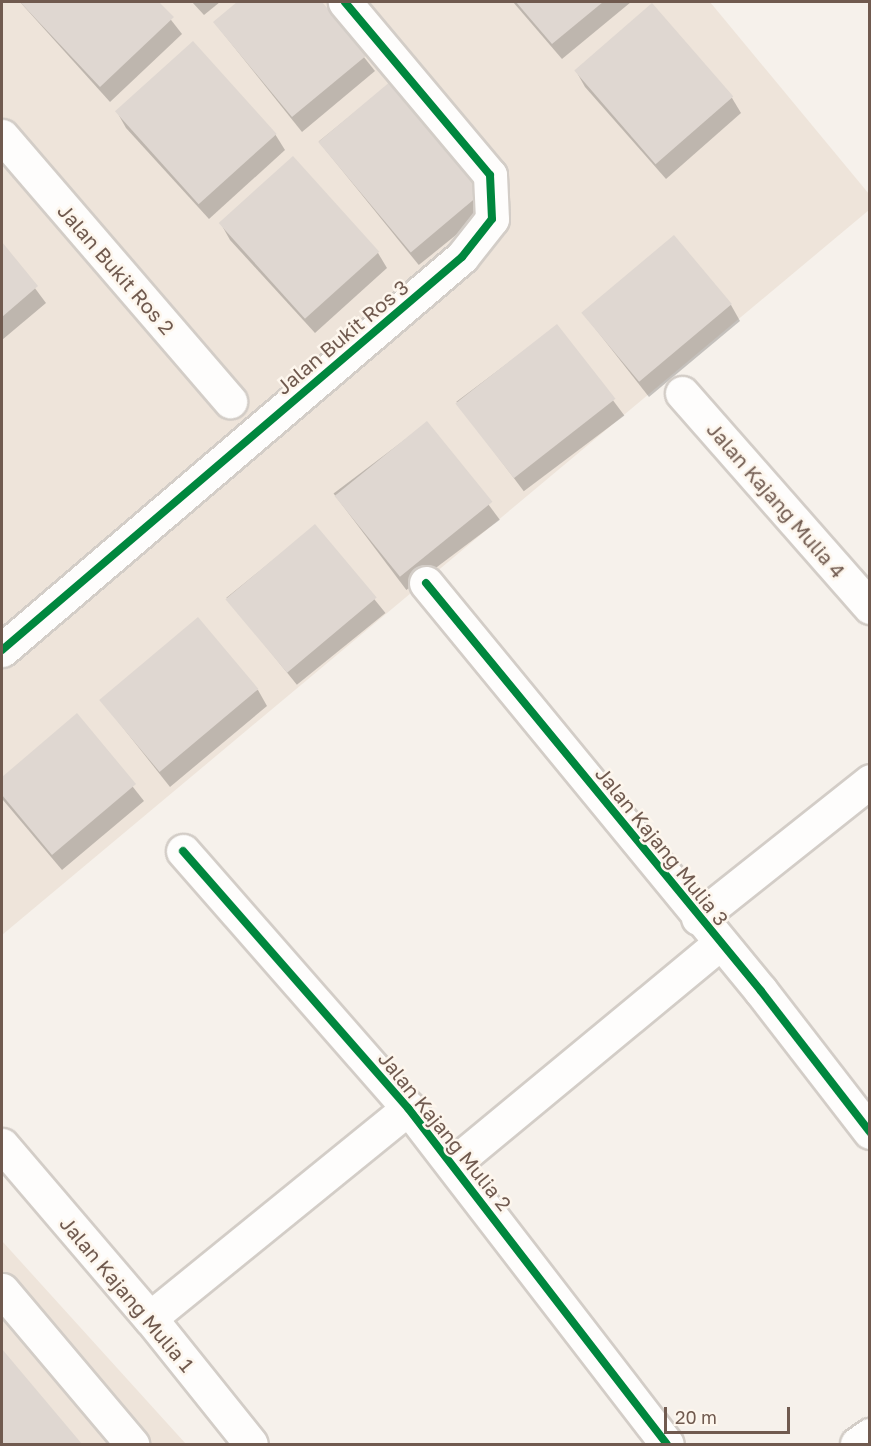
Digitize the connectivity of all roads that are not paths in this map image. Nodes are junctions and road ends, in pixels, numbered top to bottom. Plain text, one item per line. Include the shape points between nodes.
1 (345, 2) edge
2 (2, 136) edge
3 (682, 393) dead end
4 (230, 401) dead end
5 (426, 583) dead end
6 (870, 607) edge
7 (2, 650) edge
8 (870, 780) edge
9 (183, 851) dead end
10 (698, 918) junction
11 (720, 943) junction
12 (408, 1108) junction
13 (870, 1132) edge
14 (2, 1145) edge
15 (453, 1164) junction
16 (2, 1290) edge
17 (150, 1318) junction
18 (870, 1436) edge
19 (132, 1444) edge
20 (250, 1444) edge
21 (667, 1444) edge
22 (857, 1444) edge

1 - 7 street, Jalan Bukit Ros 3 via 490,175 492,219 462,257
2 - 4 street, Jalan Bukit Ros 2
3 - 6 street, Jalan Kajang Mulia 4
5 - 10 street, Jalan Kajang Mulia 3
8 - 10 street
9 - 12 street, Jalan Kajang Mulia 2
10 - 11 street, Jalan Kajang Mulia 3
11 - 13 street, Jalan Kajang Mulia 3
11 - 15 street
12 - 15 street, Jalan Kajang Mulia 2
12 - 17 street
14 - 17 street, Jalan Kajang Mulia 1
15 - 21 street, Jalan Kajang Mulia 2
16 - 19 street
17 - 20 street, Jalan Kajang Mulia 1
18 - 22 street

